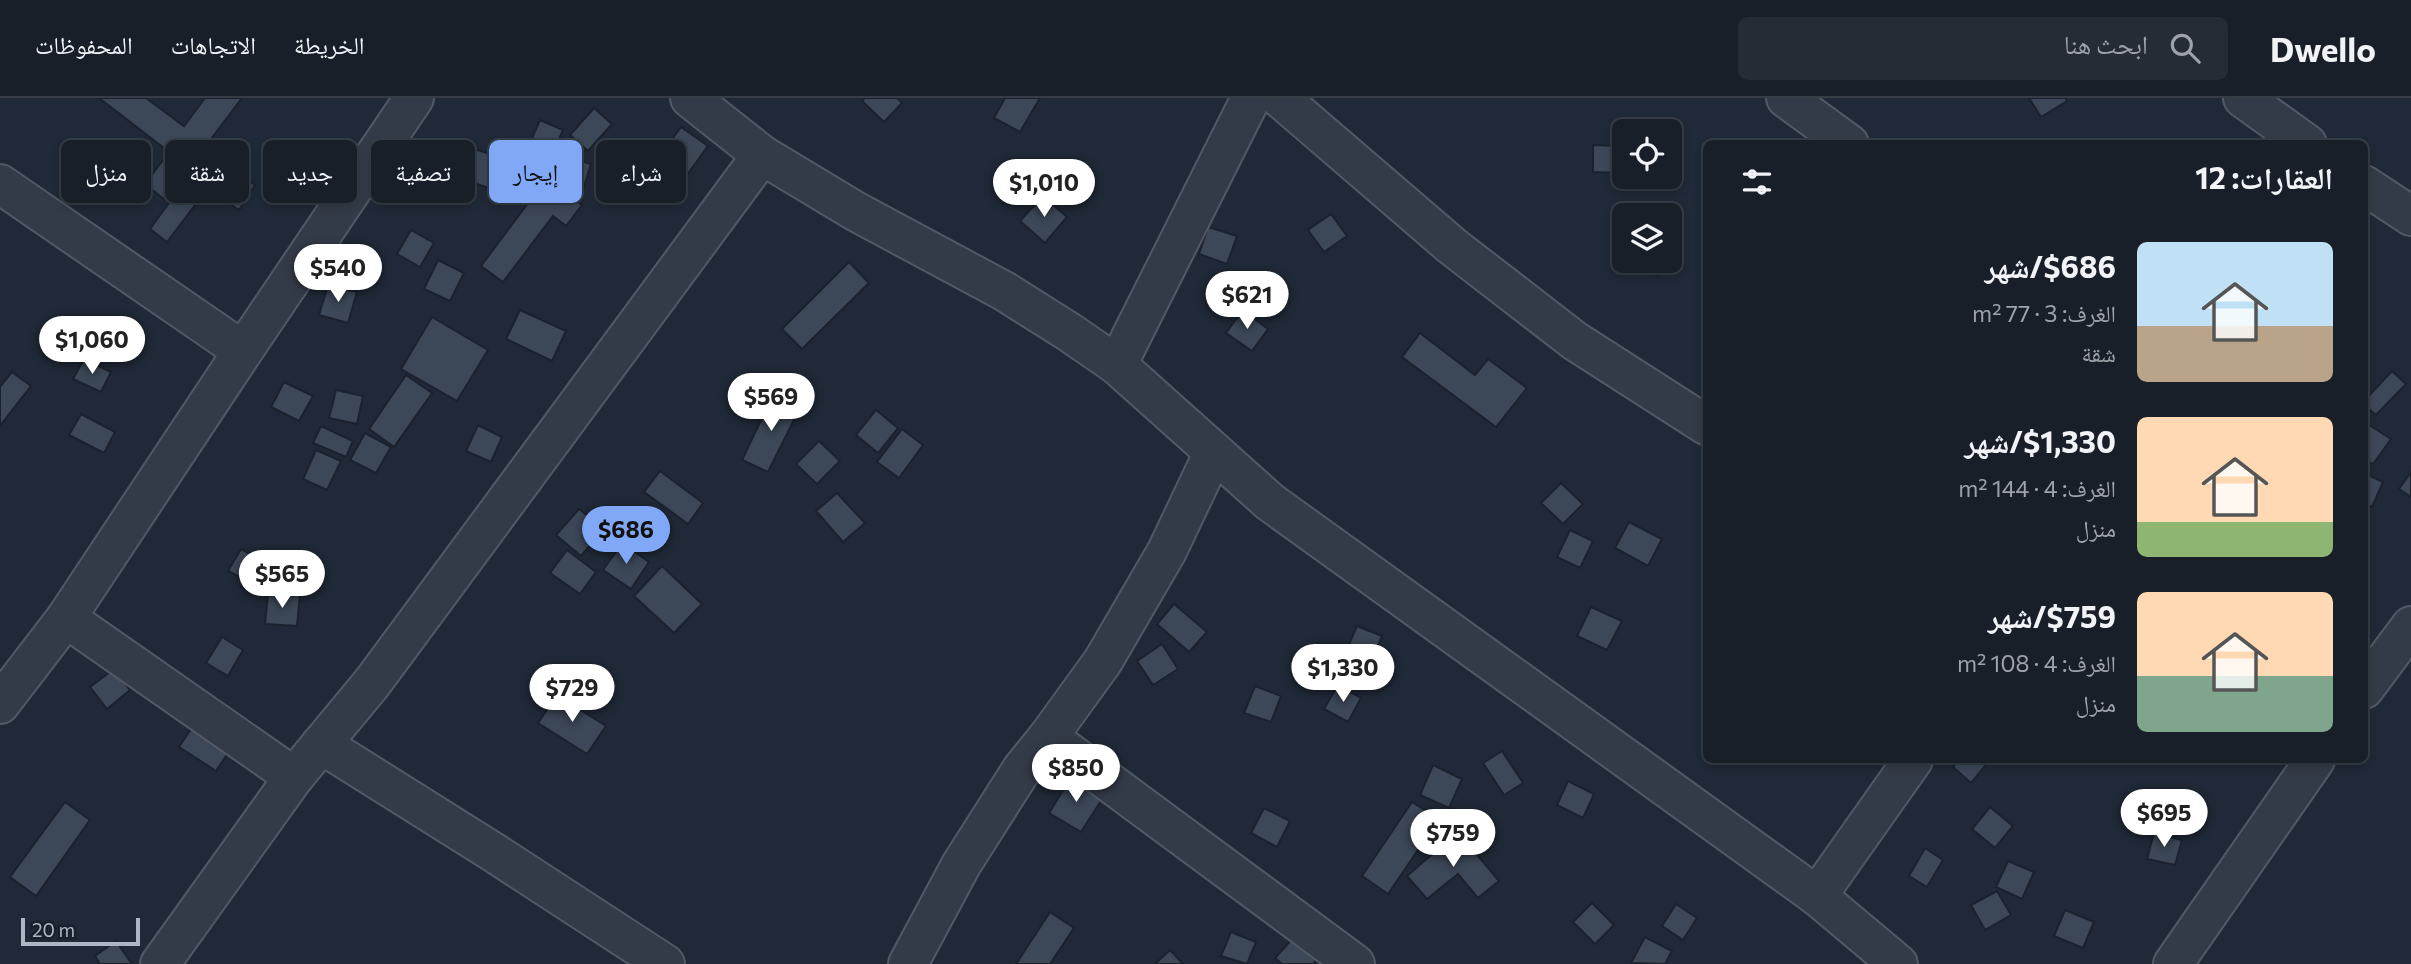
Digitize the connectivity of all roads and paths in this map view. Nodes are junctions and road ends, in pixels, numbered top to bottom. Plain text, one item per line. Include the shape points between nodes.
1 (414, 98) edge
2 (690, 98) edge
3 (1251, 98) edge
4 (1280, 98) edge
5 (1786, 98) edge
6 (2243, 98) edge
7 (1844, 140) edge
8 (2301, 140) edge
9 (762, 155) junction
10 (2368, 188) edge
11 (4, 197) edge
12 (2411, 216) edge
13 (243, 351) junction
14 (1117, 365) junction
15 (1703, 423) edge
16 (1214, 452) junction
17 (66, 618) junction
18 (2411, 626) edge
19 (2368, 684) edge
20 (0, 704) edge
21 (1048, 737) junction
22 (321, 744) junction
23 (1911, 763) edge
24 (2313, 763) edge
25 (293, 777) junction
26 (1817, 896) junction
27 (160, 964) edge
28 (664, 964) edge
29 (908, 964) edge
30 (1354, 964) edge
31 (1898, 964) edge
32 (2173, 964) edge

1 - 13 street
2 - 9 street
3 - 14 street
4 - 15 street via 1472,262 1575,341
5 - 7 street
6 - 8 street
9 - 14 street via 1004,291
9 - 22 street via 372,682
10 - 12 street
11 - 13 street
13 - 17 street
14 - 16 street
16 - 21 street via 1167,551 1103,661
16 - 26 street via 1270,502
17 - 20 street
17 - 25 street
18 - 19 street
21 - 29 street via 1022,769 961,865
21 - 30 street
22 - 25 street
22 - 28 street
23 - 26 street
24 - 32 street
25 - 27 street
26 - 31 street

